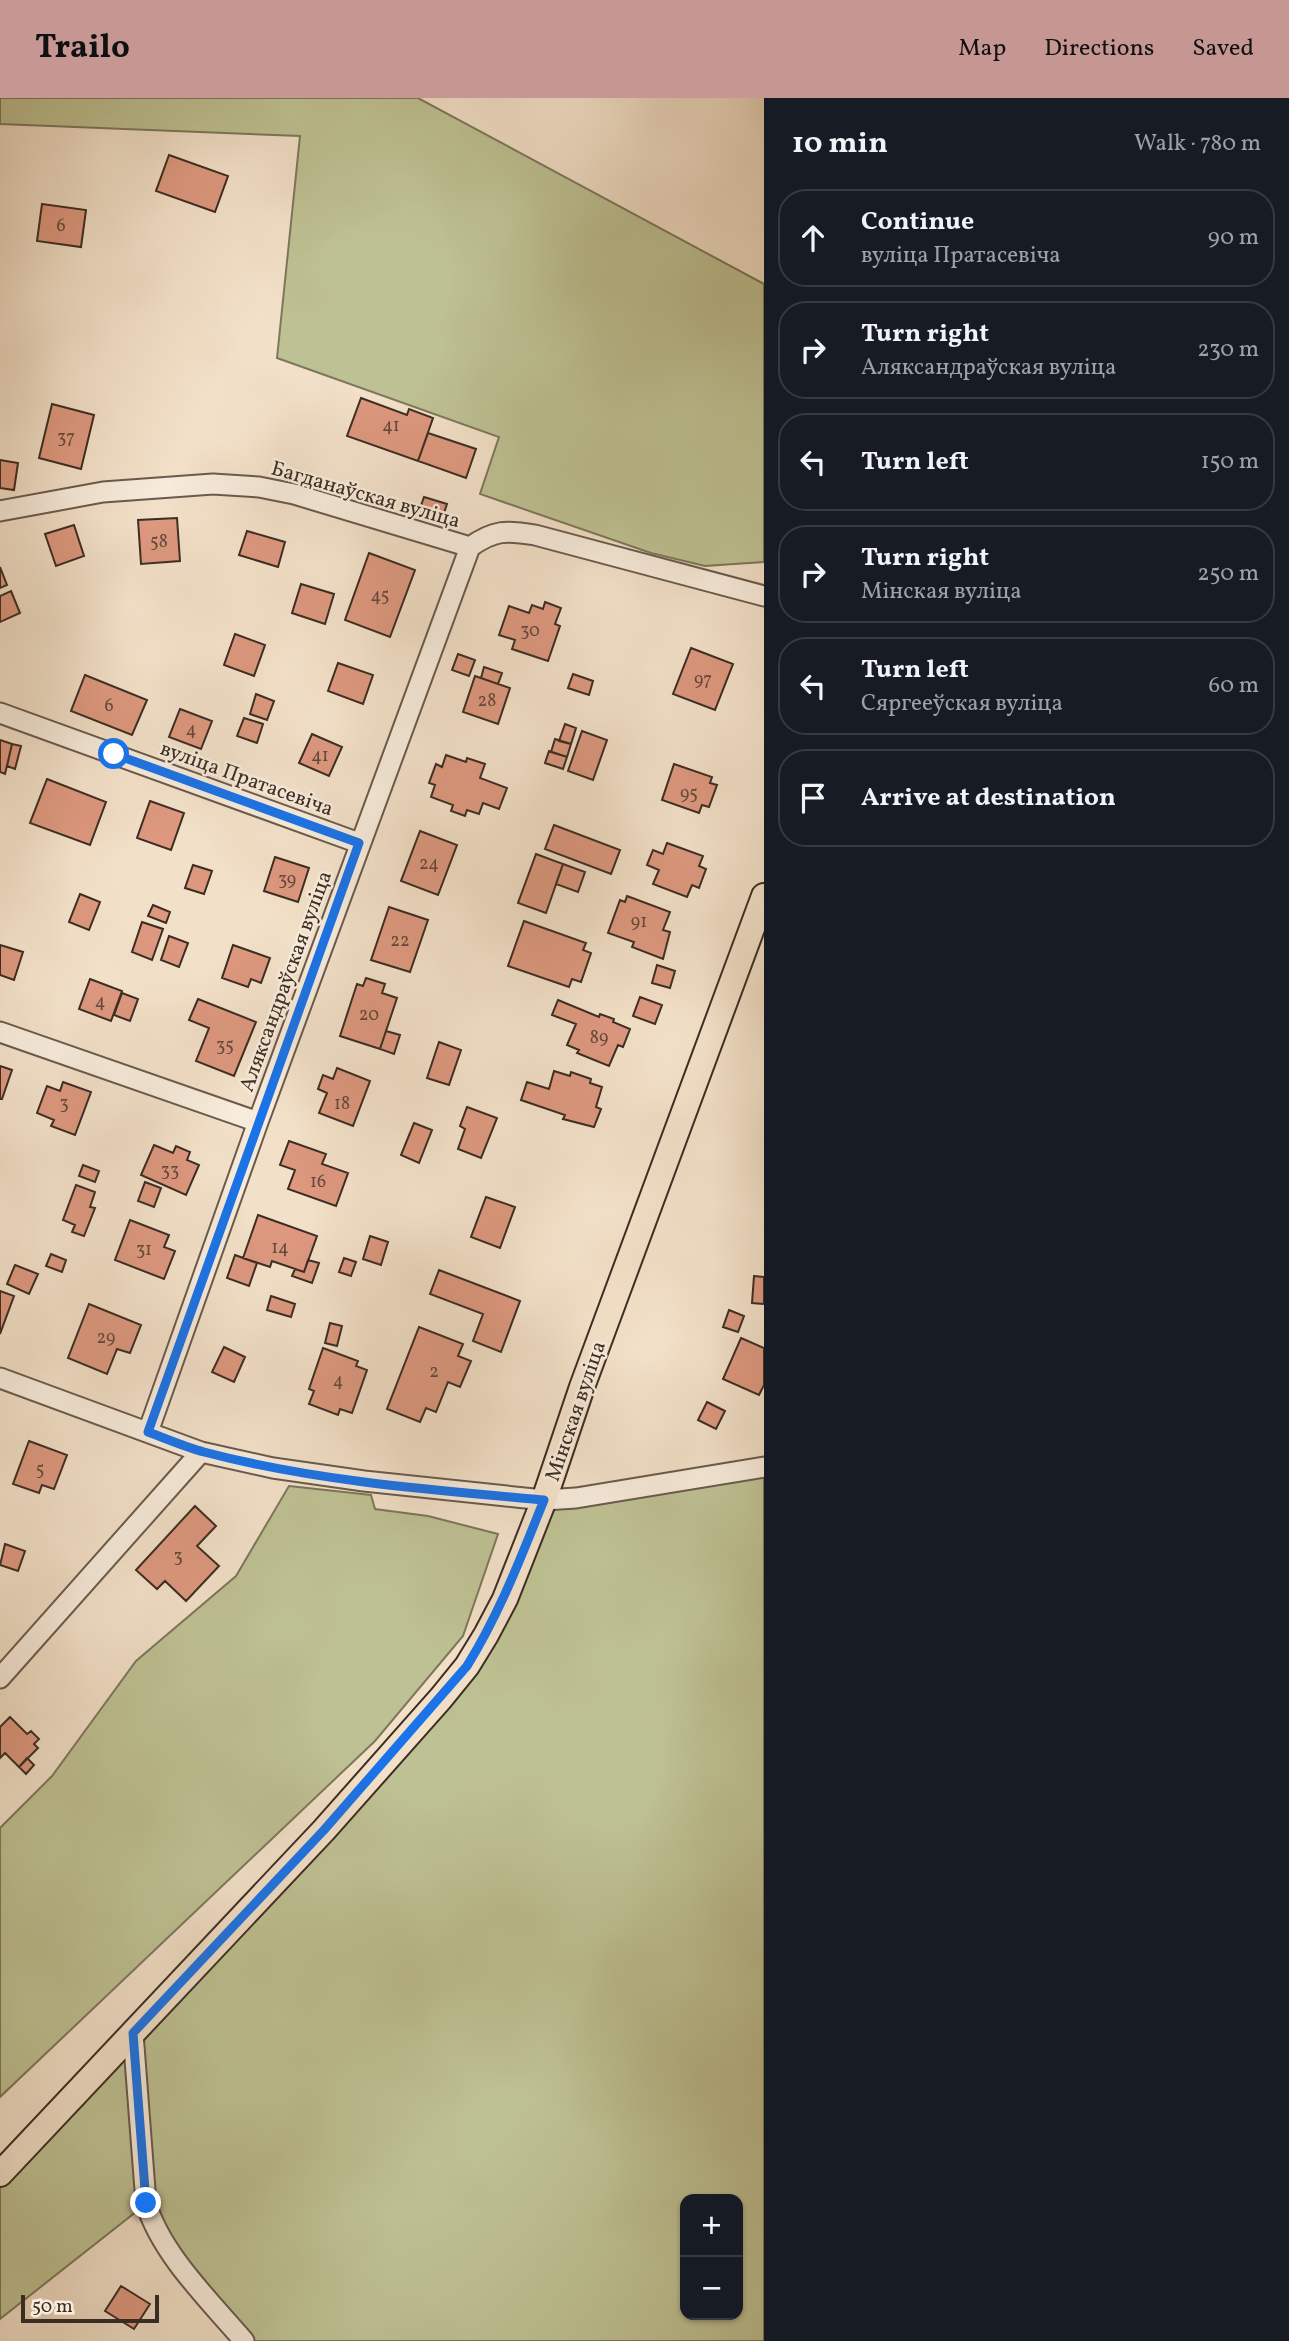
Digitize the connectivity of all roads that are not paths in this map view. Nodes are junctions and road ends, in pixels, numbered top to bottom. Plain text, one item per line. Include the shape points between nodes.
1 (0, 511) edge
2 (470, 547) junction
3 (764, 596) edge
4 (0, 713) edge
5 (359, 843) junction
6 (764, 896) edge
7 (0, 1032) edge
8 (258, 1122) junction
9 (0, 1378) edge
10 (148, 1432) junction
11 (201, 1452) junction
12 (764, 1466) edge
13 (544, 1500) junction
14 (0, 1678) edge
15 (133, 2033) junction
16 (0, 2174) edge
17 (244, 2341) edge

1 - 2 street, Багданаўская вуліца via 103,492 213,484 259,487
2 - 3 street via 491,534 535,535
2 - 5 street, Аляксандраўская вуліца
4 - 5 street, вуліца Пратасевіча
5 - 8 street, Аляксандраўская вуліца
6 - 13 main road, Мінская вуліца
7 - 8 street
8 - 10 street, Аляксандраўская вуліца
9 - 10 street
10 - 11 street
11 - 13 street via 299,1472
11 - 14 street
12 - 13 street
13 - 15 main road, Мінская вуліца via 505,1599 467,1666 324,1830
15 - 16 main road, Мінская вуліца
15 - 17 street via 151,2219 192,2279

